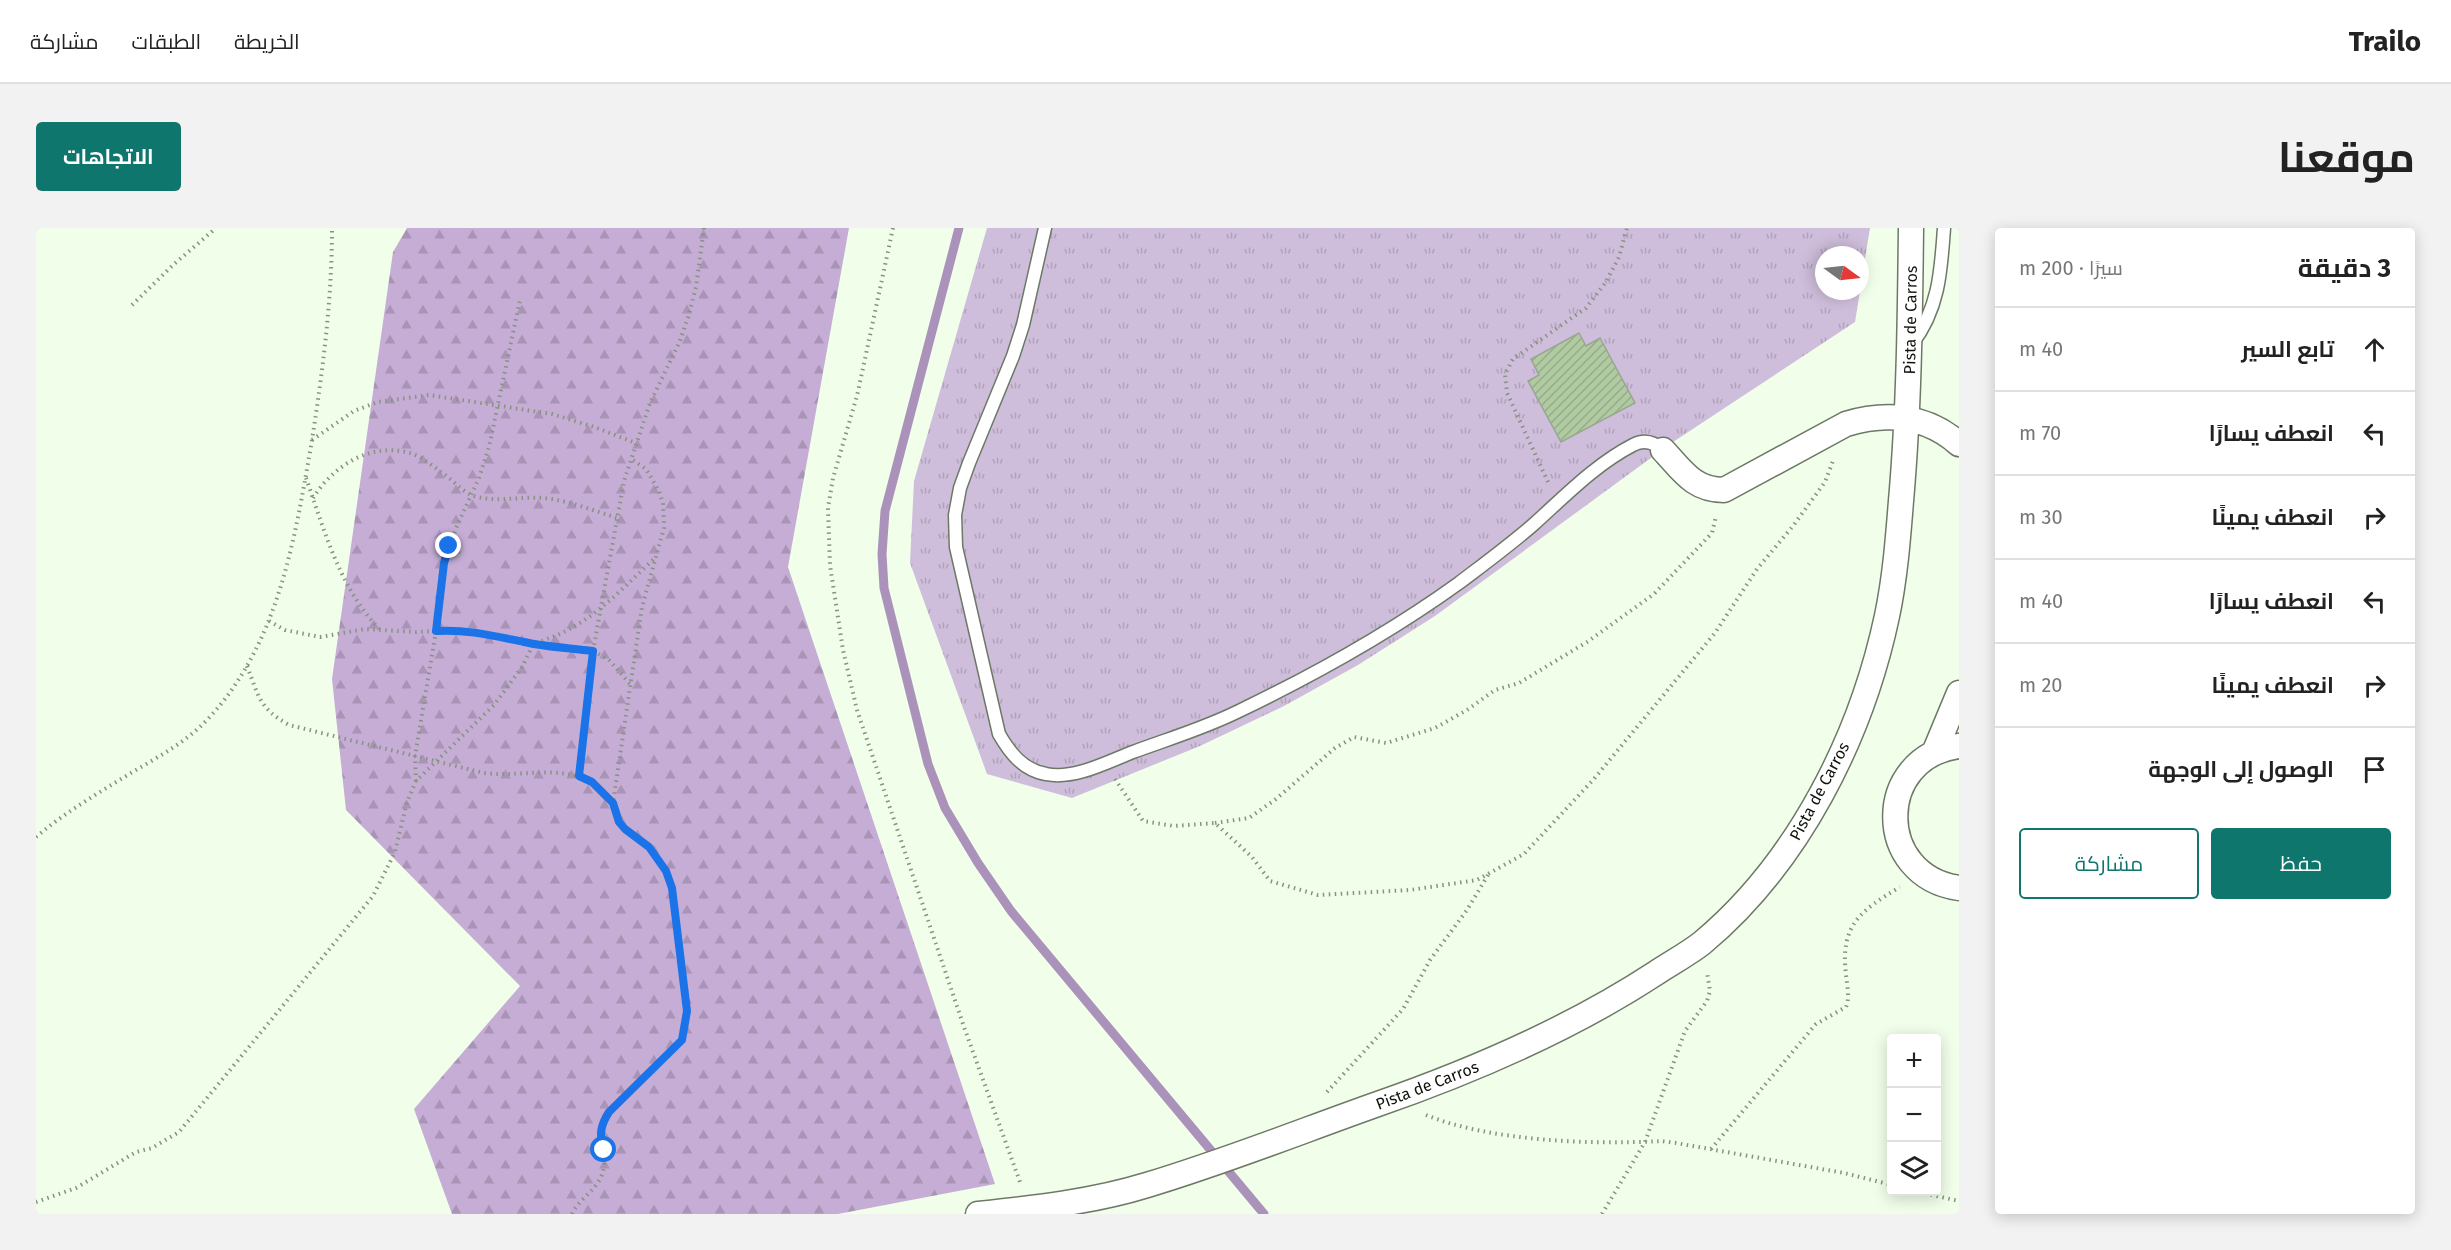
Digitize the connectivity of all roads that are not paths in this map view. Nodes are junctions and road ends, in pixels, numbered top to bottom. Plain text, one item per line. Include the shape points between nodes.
1 (1046, 228) edge
2 (1911, 228) edge
3 (1944, 228) edge
4 (1909, 348) junction
5 (1908, 418) junction
6 (1959, 444) edge
7 (1663, 450) joint
8 (1959, 693) edge
9 (1959, 746) edge
10 (1934, 753) junction
11 (1959, 888) edge
12 (978, 1214) edge

1 - 7 lane via 1013,356 960,489 955,515 956,547 999,734 1024,766 1045,774 1066,775 1104,763 1239,711 1353,650 1457,584 1635,443 1651,442
2 - 4 street, Pista de Carros
3 - 4 lane via 1937,295 1924,328
4 - 5 street, Pista de Carros
5 - 6 street via 1928,424
5 - 7 street via 1878,416 1846,424 1724,490 1694,483
5 - 12 street, Pista de Carros via 1896,559 1886,618 1844,749 1805,824 1767,878 1701,943 1632,989 1534,1042 1465,1072 1146,1185 1030,1209
8 - 10 street
9 - 10 street
10 - 11 street via 1905,779 1894,817 1905,855 1923,874 1940,884

